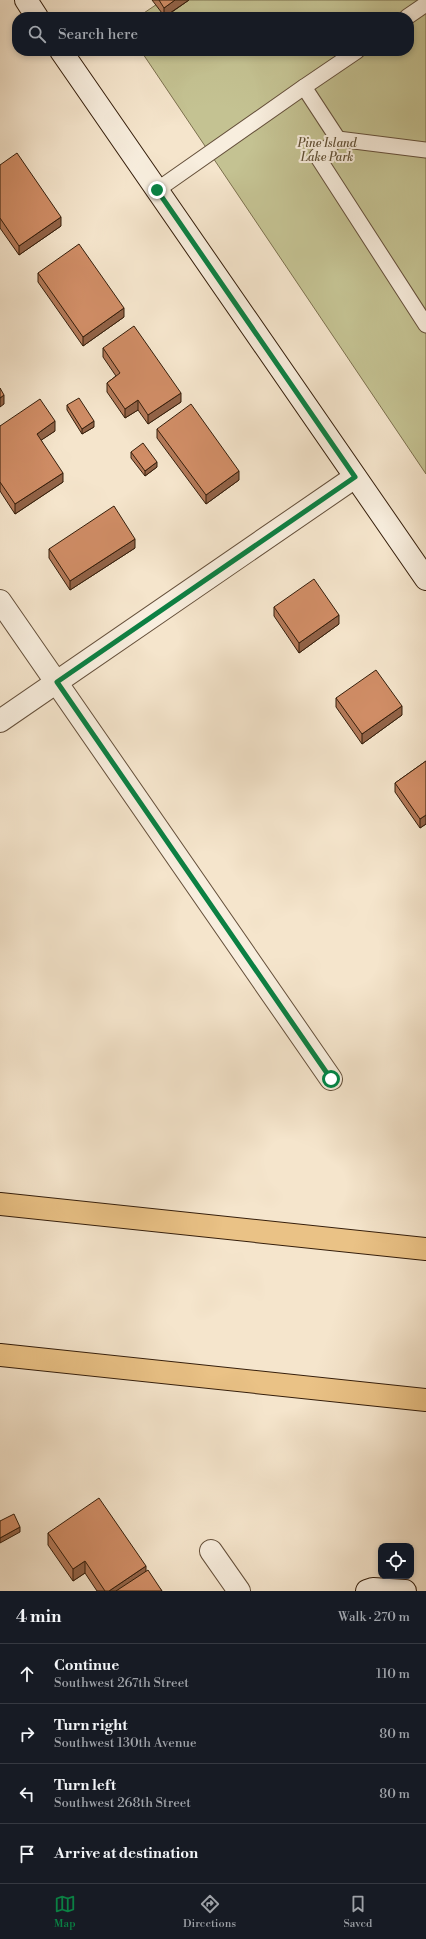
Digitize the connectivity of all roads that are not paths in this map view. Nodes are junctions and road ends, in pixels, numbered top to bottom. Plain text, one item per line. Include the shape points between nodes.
1 (26, 0) edge
2 (426, 4) edge
3 (34, 12) edge
4 (414, 12) edge
5 (64, 56) edge
6 (350, 56) edge
7 (304, 87) junction
8 (338, 139) junction
9 (426, 150) edge
10 (157, 190) junction
11 (426, 325) edge
12 (355, 477) junction
13 (426, 579) edge
14 (0, 601) edge
15 (57, 682) junction
16 (0, 721) edge
17 (331, 1079) dead end
18 (0, 1204) edge
19 (426, 1249) edge
20 (0, 1355) edge
21 (426, 1400) edge
22 (211, 1551) dead end
23 (239, 1591) edge
24 (367, 1591) edge
25 (404, 1591) edge

1 - 3 street
2 - 4 lane
5 - 10 street
6 - 7 lane
7 - 8 lane
7 - 10 lane
8 - 9 lane
8 - 11 lane via 317,156
10 - 12 street
12 - 13 street
12 - 15 street
14 - 15 street
15 - 16 street
15 - 17 street
18 - 19 highway
20 - 21 highway
22 - 23 street
24 - 25 street

